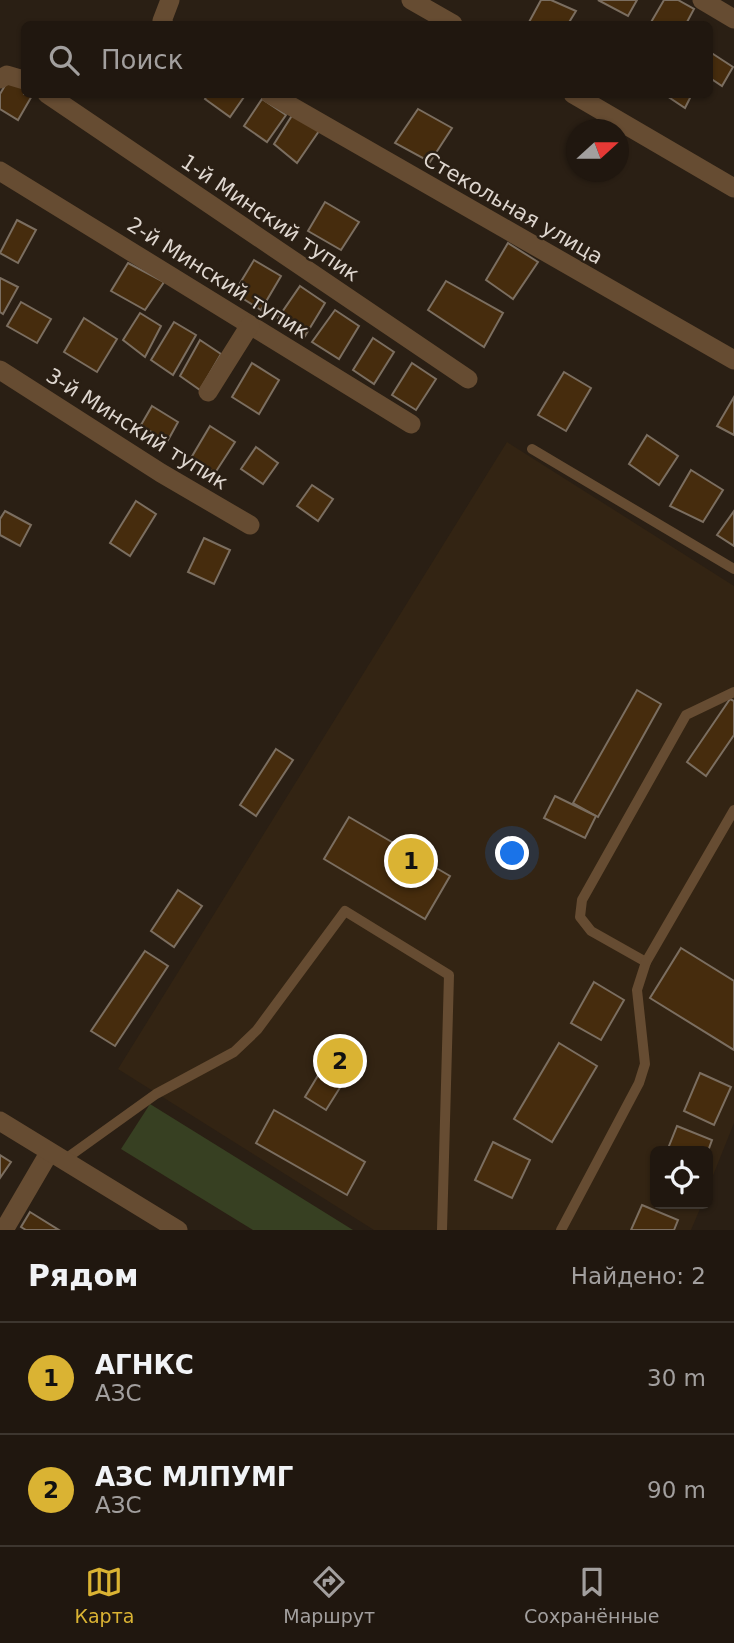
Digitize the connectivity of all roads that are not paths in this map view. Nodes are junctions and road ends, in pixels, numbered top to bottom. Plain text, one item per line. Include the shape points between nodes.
1 (170, 0) edge
2 (411, 0) edge
3 (702, 0) edge
4 (734, 19) edge
5 (163, 21) edge
6 (448, 21) edge
7 (53, 98) edge
8 (277, 98) edge
9 (580, 98) edge
10 (0, 171) edge
11 (734, 188) edge
12 (250, 325) junction
13 (734, 360) edge
14 (0, 370) edge
15 (468, 379) dead end
16 (208, 392) dead end
17 (411, 424) dead end
18 (532, 449) dead end
19 (250, 525) dead end
20 (734, 569) edge
21 (734, 692) edge
22 (734, 810) edge
23 (646, 962) junction
24 (0, 1121) edge
25 (56, 1157) junction
26 (4, 1230) edge
27 (178, 1230) edge
28 (442, 1230) edge
29 (561, 1230) edge

1 - 5 street
2 - 6 street
3 - 4 street
7 - 15 street, 1-й Минский тупик
8 - 13 street, Стекольная улица
9 - 11 street
10 - 12 street, 2-й Минский тупик
12 - 16 street
12 - 17 street, 2-й Минский тупик
14 - 19 street, 3-й Минский тупик
18 - 20 lane
21 - 23 lane via 686,715 582,900 580,917 591,932
22 - 23 lane
23 - 29 lane via 637,990 645,1064 639,1083
24 - 25 street
25 - 26 street
25 - 27 street
25 - 28 lane via 234,1052 257,1030 345,911 449,975

